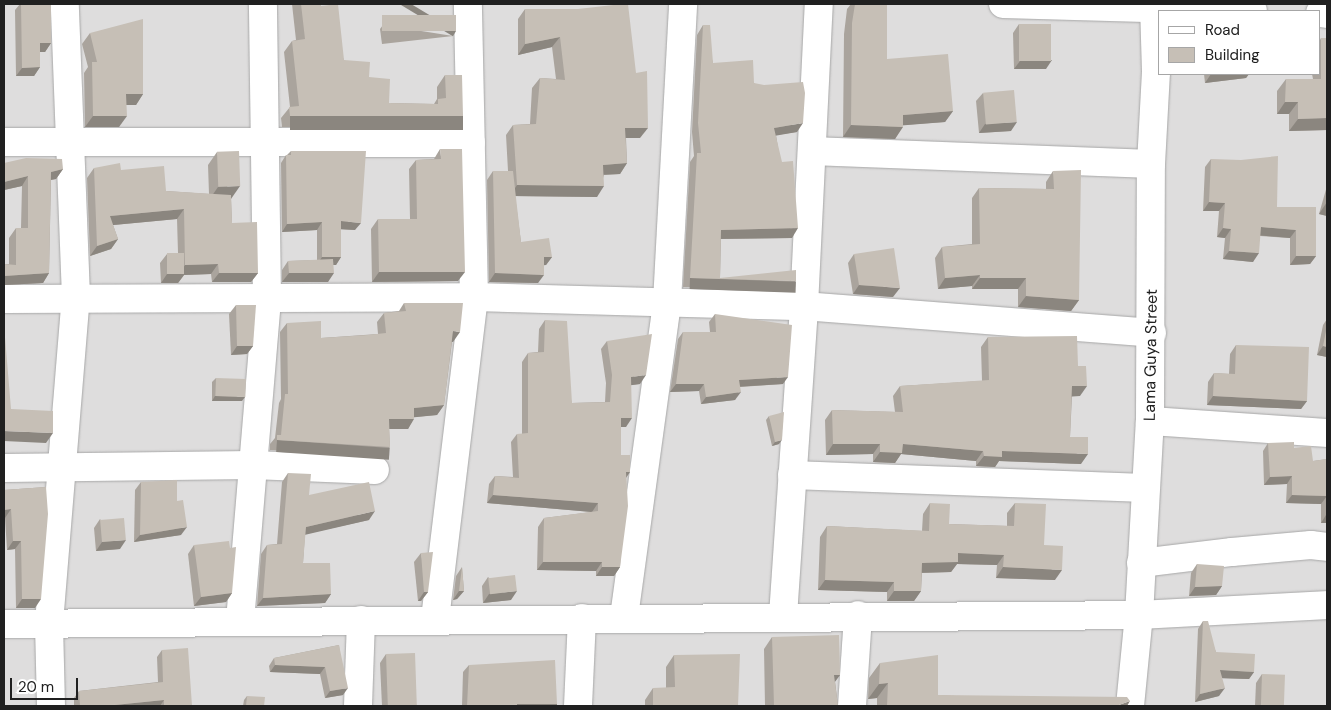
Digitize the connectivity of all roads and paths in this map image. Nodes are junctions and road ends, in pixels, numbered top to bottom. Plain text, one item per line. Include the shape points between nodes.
1 (65, 4) edge
2 (263, 4) edge
3 (468, 4) edge
4 (683, 4) edge
5 (819, 4) edge
6 (1003, 4) edge
7 (1154, 6) edge
8 (1233, 10) edge
9 (4, 142) edge
10 (70, 142) junction
11 (265, 142) junction
12 (471, 143) junction
13 (812, 151) junction
14 (1152, 164) junction
15 (76, 297) junction
16 (267, 297) junction
17 (474, 297) junction
18 (4, 299) edge
19 (667, 302) junction
20 (804, 306) junction
21 (1152, 333) junction
22 (1150, 422) junction
23 (1327, 433) edge
24 (253, 465) junction
25 (4, 468) edge
26 (62, 468) junction
27 (375, 470) dead end
28 (792, 475) junction
29 (1146, 488) junction
30 (1327, 547) edge
31 (1141, 564) junction
32 (1327, 605) edge
33 (858, 615) junction
34 (1139, 615) junction
35 (783, 616) junction
36 (624, 617) junction
37 (582, 618) junction
38 (361, 620) junction
39 (435, 620) junction
40 (240, 621) junction
41 (48, 623) junction
42 (4, 624) edge
43 (52, 706) edge
44 (358, 706) edge
45 (578, 706) edge
46 (852, 706) edge
47 (1130, 706) edge

1 - 10 street
2 - 11 street
3 - 12 street
4 - 19 street
5 - 13 street
6 - 7 street
7 - 8 street
7 - 14 street, Lama Guya Street via 1156,72
9 - 10 street
10 - 11 street
10 - 15 street
11 - 12 street
11 - 16 street
12 - 17 street
13 - 14 street
13 - 20 street
14 - 21 street, Lama Guya Street
15 - 16 street
15 - 18 street
15 - 26 street
16 - 17 street
16 - 24 street
17 - 19 street
17 - 39 street
19 - 20 street
19 - 36 street
20 - 21 street
20 - 28 street
21 - 22 street, Lama Guya Street
22 - 23 street
22 - 29 street, Lama Guya Street
24 - 26 street
24 - 27 street
24 - 40 street
25 - 26 street
26 - 41 street
28 - 29 street
28 - 35 street
29 - 31 street, Lama Guya Street
30 - 31 street via 1311,545 1232,552
31 - 34 street, Lama Guya Street
32 - 34 street
33 - 34 street
33 - 35 street
33 - 46 street
34 - 47 street, Lama Guya Street
35 - 36 street
36 - 37 street
37 - 39 street
37 - 45 street
38 - 39 street
38 - 40 street
38 - 44 street
40 - 41 street
41 - 42 street
41 - 43 street

